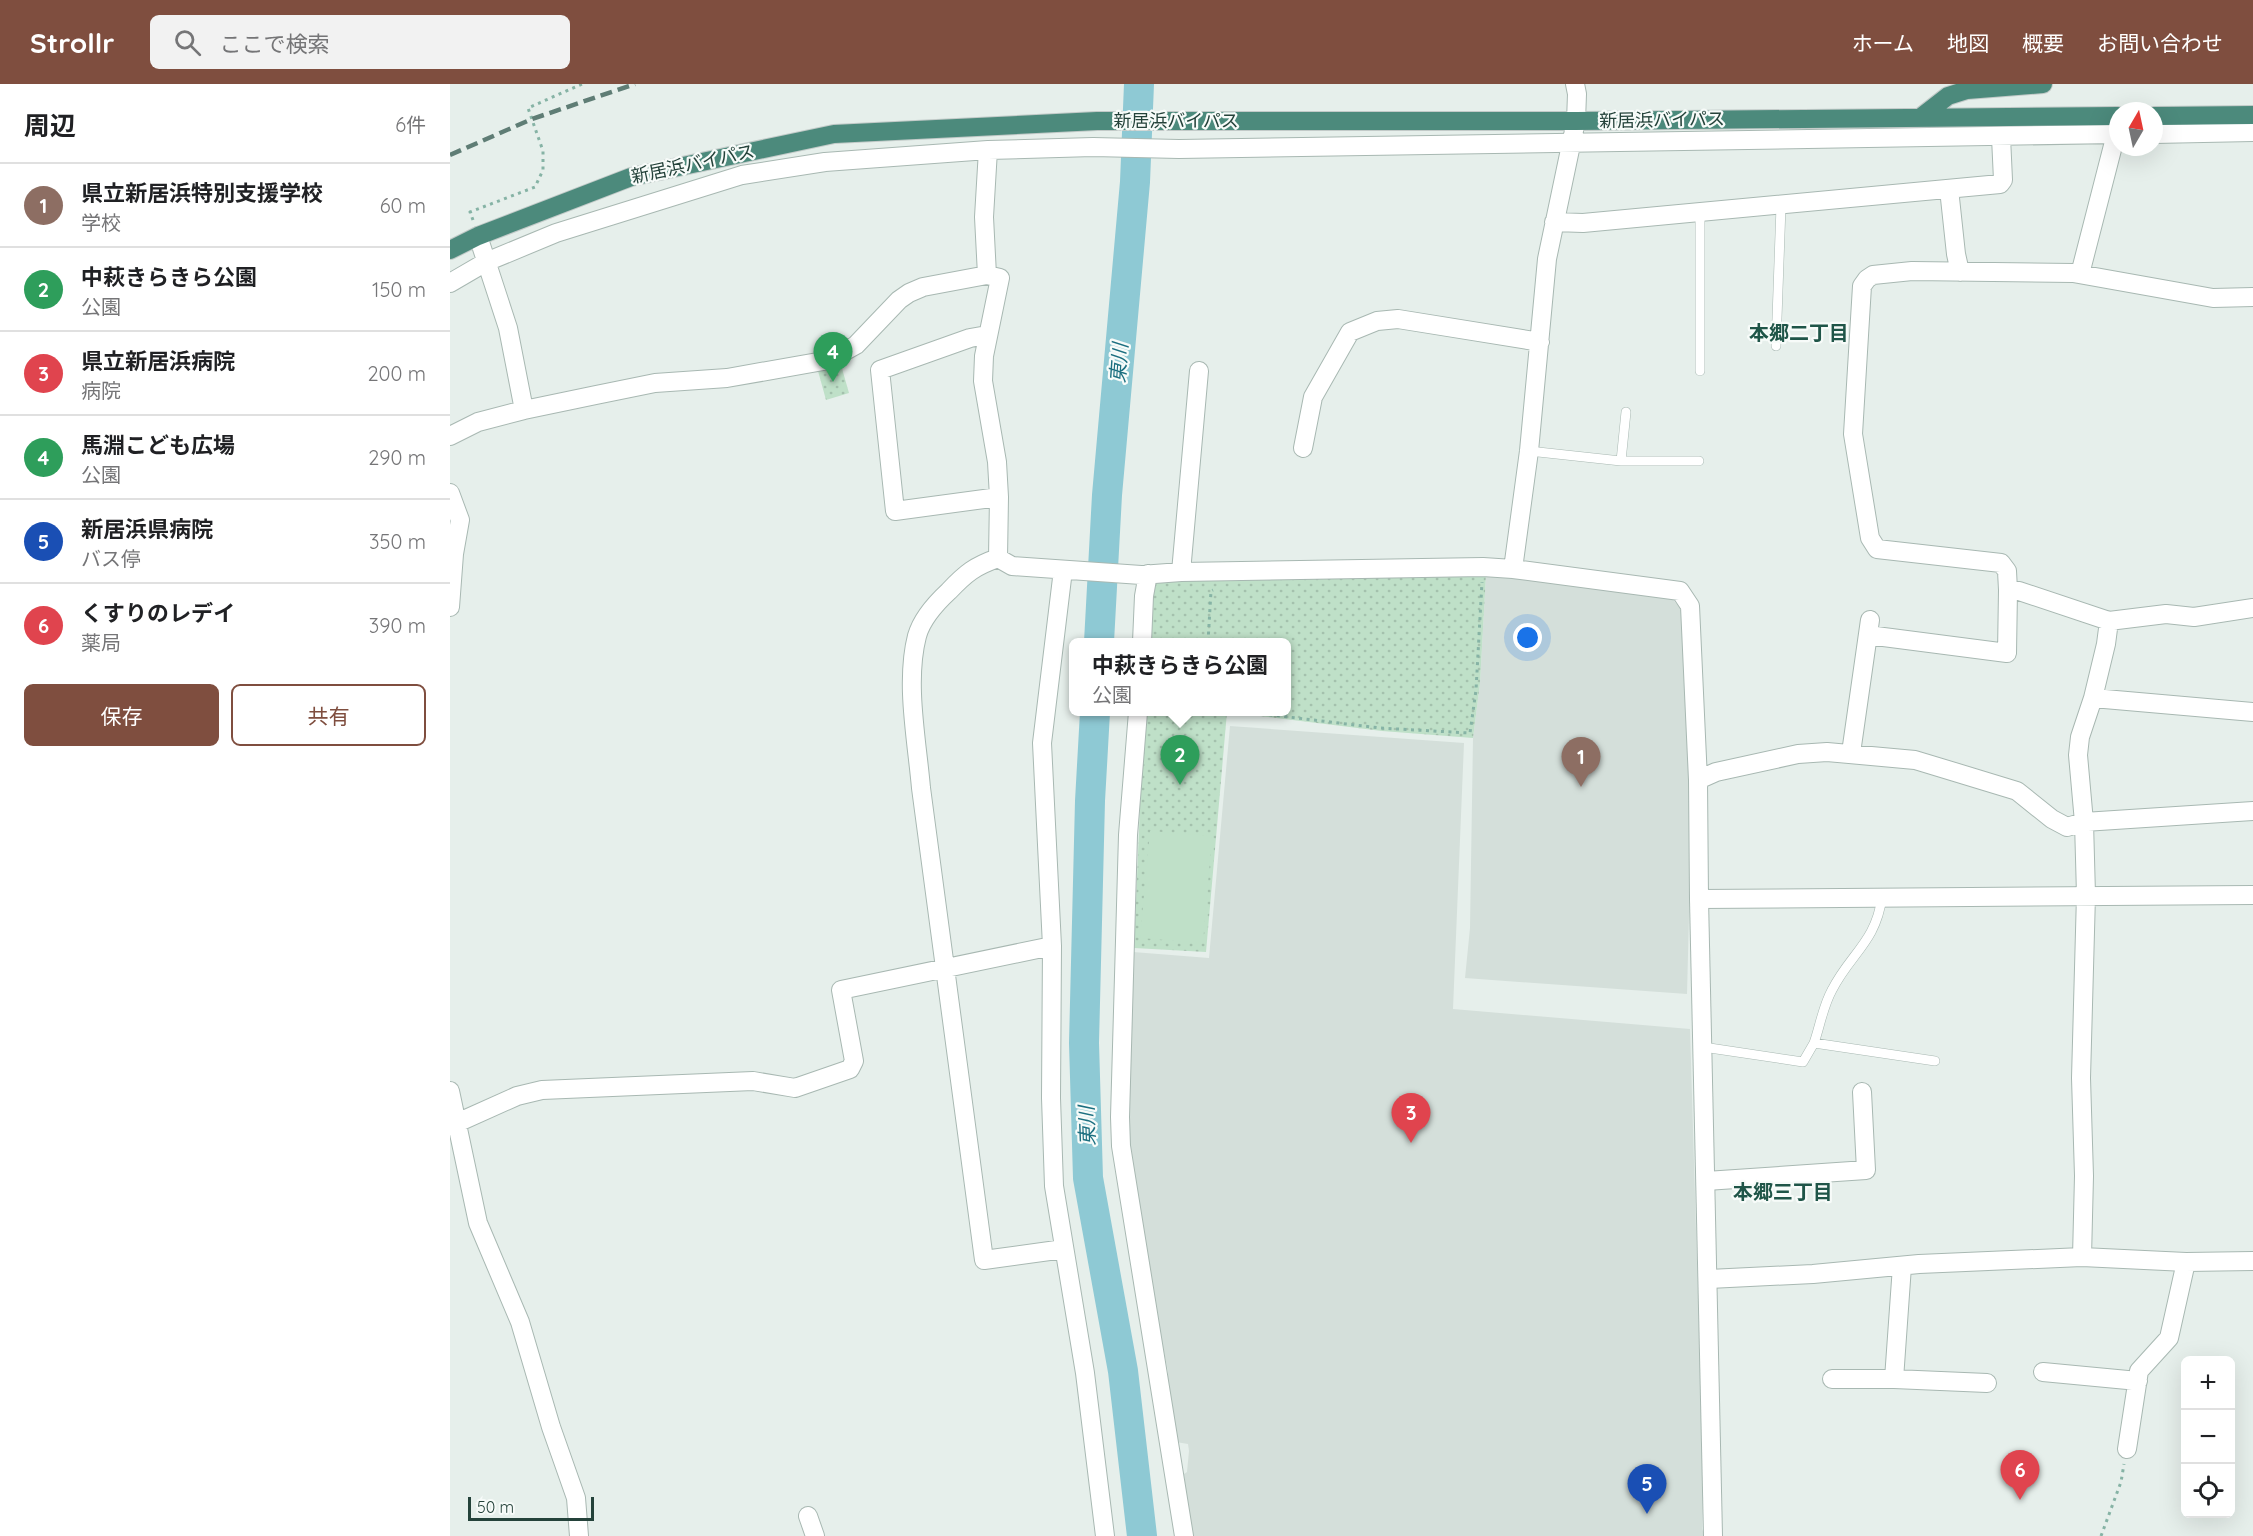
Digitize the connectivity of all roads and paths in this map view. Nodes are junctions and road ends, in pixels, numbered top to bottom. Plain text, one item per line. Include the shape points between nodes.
1 (582, 84) edge
2 (1575, 84) edge
3 (2043, 84) edge
4 (1947, 90) edge
5 (2253, 115) edge
6 (2109, 116) edge
7 (2163, 116) edge
8 (1921, 117) junction
9 (1575, 121) junction
10 (2253, 132) edge
11 (2109, 134) edge
12 (2163, 134) edge
13 (2001, 137) junction
14 (1571, 143) junction
15 (988, 150) junction
16 (2111, 156) edge
17 (1949, 189) junction
18 (1780, 206) junction
19 (1700, 213) junction
20 (1554, 222) junction
21 (478, 236) junction
22 (450, 250) edge
23 (486, 262) junction
24 (1960, 272) junction
25 (987, 274) junction
26 (2080, 274) junction
27 (450, 283) edge
28 (2253, 297) edge
29 (987, 334) junction
30 (1540, 342) junction
31 (1776, 346) dead end
32 (1199, 371) dead end
33 (1700, 371) dead end
34 (524, 410) junction
35 (1626, 412) dead end
36 (450, 436) edge
37 (1303, 448) dead end
38 (1529, 451) junction
39 (1621, 460) junction
40 (1699, 461) dead end
41 (450, 493) edge
42 (999, 497) junction
43 (998, 558) junction
44 (1483, 567) junction
45 (1513, 569) junction
46 (1069, 570) junction
47 (1181, 572) junction
48 (1144, 574) junction
49 (2008, 591) junction
50 (450, 607) edge
51 (2253, 608) edge
52 (2109, 621) junction
53 (1142, 638) edge
54 (2093, 698) junction
55 (2253, 712) edge
56 (1138, 716) edge
57 (1285, 716) edge
58 (1851, 753) junction
59 (1698, 780) junction
60 (2253, 811) edge
61 (2084, 822) junction
62 (2253, 895) edge
63 (2086, 896) junction
64 (1882, 897) junction
65 (1699, 899) junction
66 (1052, 946) junction
67 (946, 968) junction
68 (1815, 1043) junction
69 (1703, 1047) junction
70 (1935, 1061) dead end
71 (450, 1091) edge
72 (1862, 1092) dead end
73 (454, 1124) edge
74 (1706, 1181) junction
75 (1064, 1249) junction
76 (2082, 1257) junction
77 (2253, 1261) edge
78 (2186, 1262) junction
79 (1902, 1266) junction
80 (1709, 1279) junction
81 (2043, 1372) dead end
82 (1832, 1379) dead end
83 (1894, 1379) junction
84 (2138, 1381) junction
85 (1987, 1383) dead end
86 (2127, 1449) joint
87 (808, 1516) dead end
88 (579, 1536) edge
89 (815, 1536) edge
90 (1105, 1536) edge
91 (1184, 1536) edge
92 (1713, 1536) edge
93 (2101, 1536) edge

1 - 21 path via 528,108 543,151 543,170 535,187 470,212
2 - 9 street
3 - 4 highway
4 - 8 highway
5 - 7 highway
6 - 8 highway, 新居浜バイパス
8 - 9 highway, 新居浜バイパス
9 - 14 street
9 - 21 highway, 新居浜バイパス via 1097,121 834,134 631,177
10 - 12 street
11 - 13 street
13 - 14 street
13 - 17 street via 2000,184
14 - 15 street
14 - 20 street
15 - 23 street via 825,162 742,175 556,233
15 - 25 street via 984,217
16 - 26 street
17 - 18 street
17 - 24 street
18 - 19 street
18 - 31 lane
19 - 20 street via 1583,224
19 - 33 lane
20 - 30 street
21 - 22 highway, 新居浜バイパス
21 - 23 street
23 - 27 street
23 - 34 street via 508,328
24 - 26 street
24 - 49 street via 1873,275 1862,286 1853,434 1870,538 1877,549 2001,564 2007,571
25 - 29 street via 1000,278
25 - 34 street via 909,293 856,345 829,360 728,378 654,384
26 - 28 street via 2213,298
29 - 42 street via 982,381 997,462
29 - 42 street via 880,370 895,511
30 - 37 street via 1398,319 1377,321 1350,332 1313,397
30 - 38 street
32 - 47 street
34 - 36 street via 478,422
35 - 39 lane
38 - 39 lane
38 - 45 street
39 - 40 lane
41 - 50 street via 460,520
42 - 43 street
43 - 46 street via 1012,566
43 - 67 street via 967,572 926,616 917,635 914,713
44 - 45 street
44 - 47 street
44 - 57 path via 1470,734
45 - 59 street via 1680,591 1690,606
46 - 48 street
46 - 66 street via 1042,744
47 - 48 street
48 - 53 street
49 - 52 street via 2019,591
49 - 58 street via 2007,653 1869,627
51 - 52 street
52 - 54 street
54 - 55 street
54 - 61 street via 2078,755
56 - 91 street via 1128,835 1121,1146
58 - 59 street via 1798,754 1716,772
58 - 61 street via 1915,760 1962,772 2017,791 2067,827
59 - 65 street
60 - 61 street
61 - 63 street
62 - 63 street
63 - 64 street
63 - 76 street
64 - 65 street
64 - 68 lane via 1872,934 1831,990
65 - 69 street
66 - 67 street
66 - 75 street via 1053,1175
67 - 73 street via 841,990 854,1061 850,1069 795,1088 753,1081 542,1090 517,1096
67 - 75 street via 984,1260
68 - 69 lane via 1803,1062
68 - 70 lane
69 - 74 street
71 - 73 street
72 - 74 street via 1866,1170
73 - 88 street via 478,1223 520,1322 576,1498
74 - 80 street
75 - 90 street via 1085,1373
76 - 78 street
76 - 79 street
77 - 78 street
78 - 84 street via 2169,1338 2139,1371
79 - 80 street
79 - 83 street
80 - 92 street
81 - 84 street
82 - 83 street
83 - 85 street
84 - 86 street
86 - 93 path via 2121,1482
87 - 89 street

